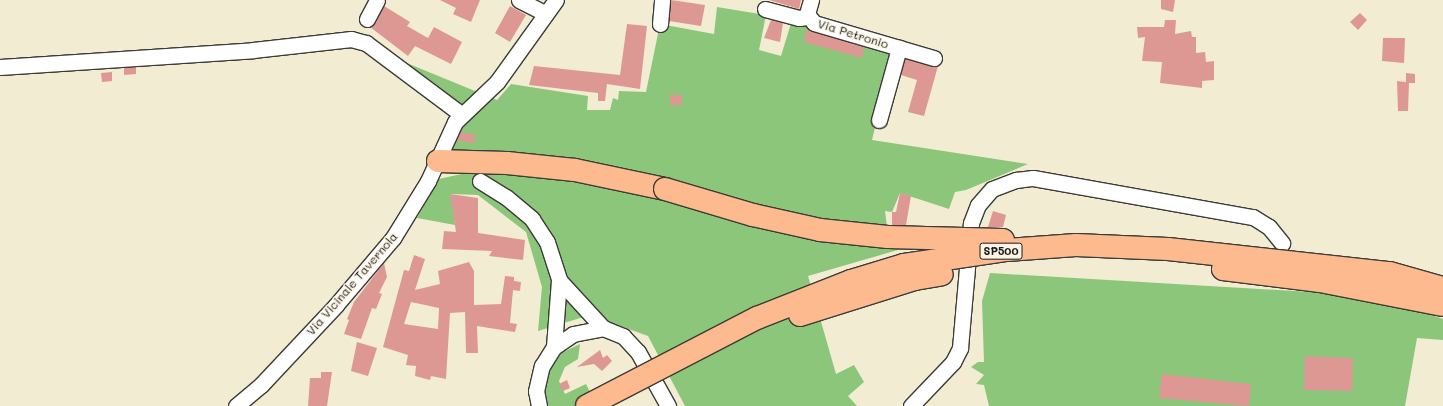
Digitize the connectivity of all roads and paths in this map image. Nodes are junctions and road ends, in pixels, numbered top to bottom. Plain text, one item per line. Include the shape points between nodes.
1 (377, 0) edge
2 (519, 0) edge
3 (556, 0) edge
4 (662, 0) edge
5 (811, 0) edge
6 (765, 9) dead end
7 (546, 14) junction
8 (807, 17) junction
9 (367, 19) dead end
10 (660, 24) dead end
11 (900, 48) junction
12 (934, 58) dead end
13 (0, 67) edge
14 (461, 114) junction
15 (879, 120) dead end
16 (438, 161) junction
17 (480, 181) dead end
18 (1282, 243) dead end
19 (1076, 245) junction
20 (558, 280) junction
21 (1443, 288) edge
22 (1443, 305) edge
23 (603, 328) junction
24 (554, 347) junction
25 (236, 406) edge
26 (539, 406) edge
27 (588, 406) edge
28 (618, 406) edge
29 (668, 406) edge
30 (911, 406) edge

1 - 9 street
2 - 7 street
3 - 7 street, Via Vicinale Tavernola
4 - 10 street
5 - 8 street, Via Petronio
6 - 8 street, Via Petronio via 799,18
7 - 14 street, Via Vicinale Tavernola via 523,49 489,89
8 - 11 street, Via Petronio via 814,23
11 - 12 street, Via Petronio
11 - 15 street, Via Petronio
13 - 14 street via 245,51 351,39 366,43
14 - 16 street, Via Vicinale Tavernola
16 - 19 highway, bridge via 575,170 665,189 753,216 820,230 888,237
16 - 25 street, Via Vicinale Tavernola via 414,207 376,261 262,385
17 - 20 street via 506,197 532,219 547,242
18 - 30 street via 1269,227 1254,217 1033,178 1016,180 992,189 978,205 971,223 960,348 953,362
19 - 21 highway, SP500, bridge via 1168,249 1320,264 1390,273
19 - 27 highway, SP500, bridge via 1007,250 904,265 850,281 757,318
20 - 23 street
20 - 24 street
22 - 28 highway, SP500, bridge via 1320,281 1167,263 1076,259 985,266 915,279 796,317 708,357
23 - 24 street via 573,334
23 - 29 street via 623,336 638,352
24 - 26 street via 542,366 536,391

